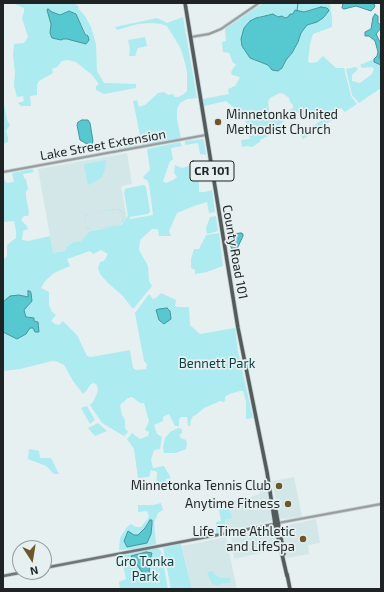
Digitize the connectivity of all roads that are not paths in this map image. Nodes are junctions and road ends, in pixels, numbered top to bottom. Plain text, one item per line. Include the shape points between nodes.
1 (185, 3) edge
2 (260, 3) edge
3 (190, 37) junction
4 (206, 135) junction
5 (3, 172) edge
6 (381, 504) edge
7 (277, 523) junction
8 (52, 566) edge
9 (290, 589) edge

1 - 3 main road, County Road 101 / CR 101
2 - 3 street via 215,32
3 - 4 main road, County Road 101 / CR 101
4 - 5 street, Lake Street Extension
4 - 7 main road, County Road 101 / CR 101 via 238,328
6 - 7 street
7 - 8 main road
7 - 9 main road, County Road 101 / CR 101

